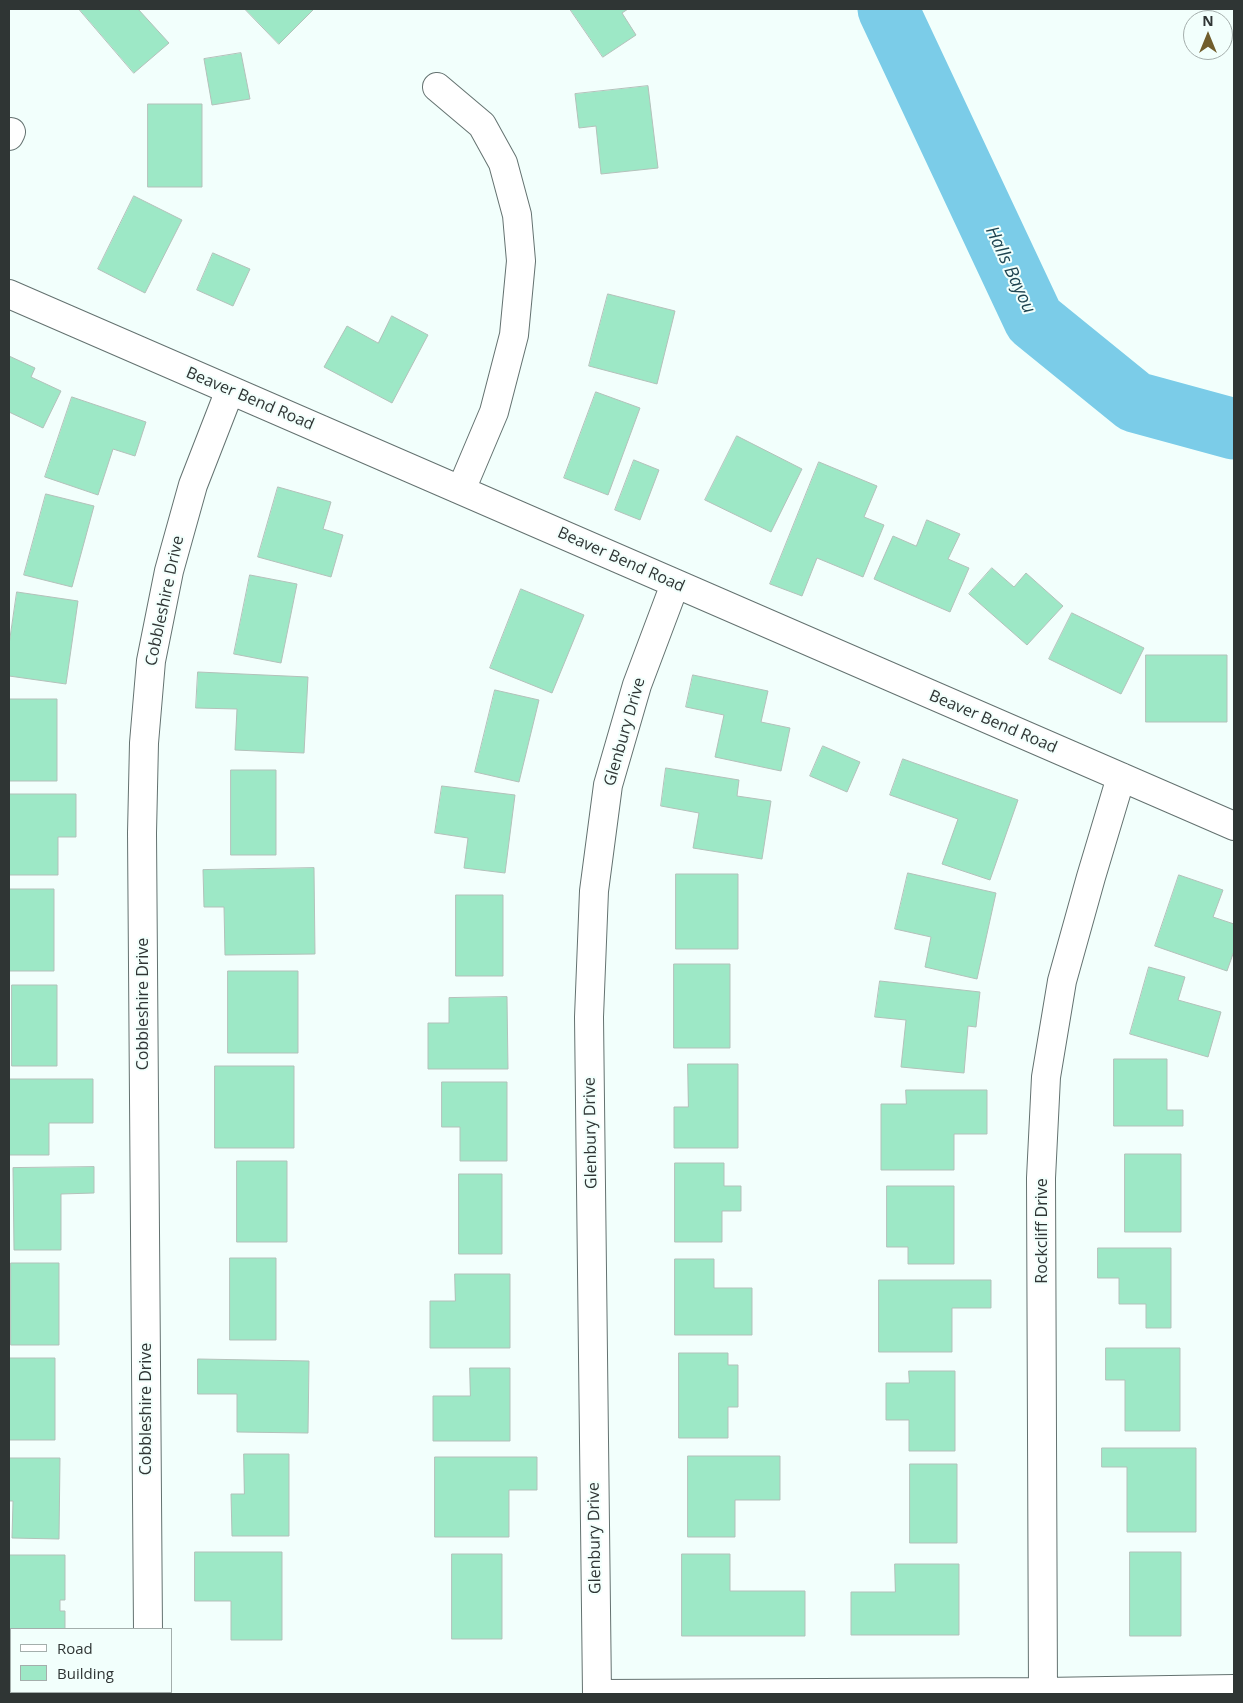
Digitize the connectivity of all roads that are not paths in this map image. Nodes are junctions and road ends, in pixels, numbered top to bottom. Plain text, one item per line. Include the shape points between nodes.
1 (437, 87) dead end
2 (9, 294) edge
3 (230, 390) junction
4 (461, 490) junction
5 (675, 584) junction
6 (1121, 777) junction
7 (1234, 826) edge
8 (148, 1628) edge
9 (1234, 1689) edge
10 (1043, 1693) edge
11 (597, 1694) edge
12 (602, 1694) edge

1 - 4 street via 482,125 503,163 517,215 521,261 514,335 494,412
2 - 3 street, Beaver Bend Road
3 - 4 street, Beaver Bend Road
3 - 8 street, Cobbleshire Drive via 193,484 168,572 151,661 144,742
4 - 5 street, Beaver Bend Road
5 - 6 street, Beaver Bend Road
5 - 11 street, Glenbury Drive via 637,685 608,785 594,891 589,1017
6 - 7 street, Beaver Bend Road
6 - 10 street, Rockcliff Drive via 1062,982 1046,1077 1041,1178
9 - 10 street
10 - 12 street

